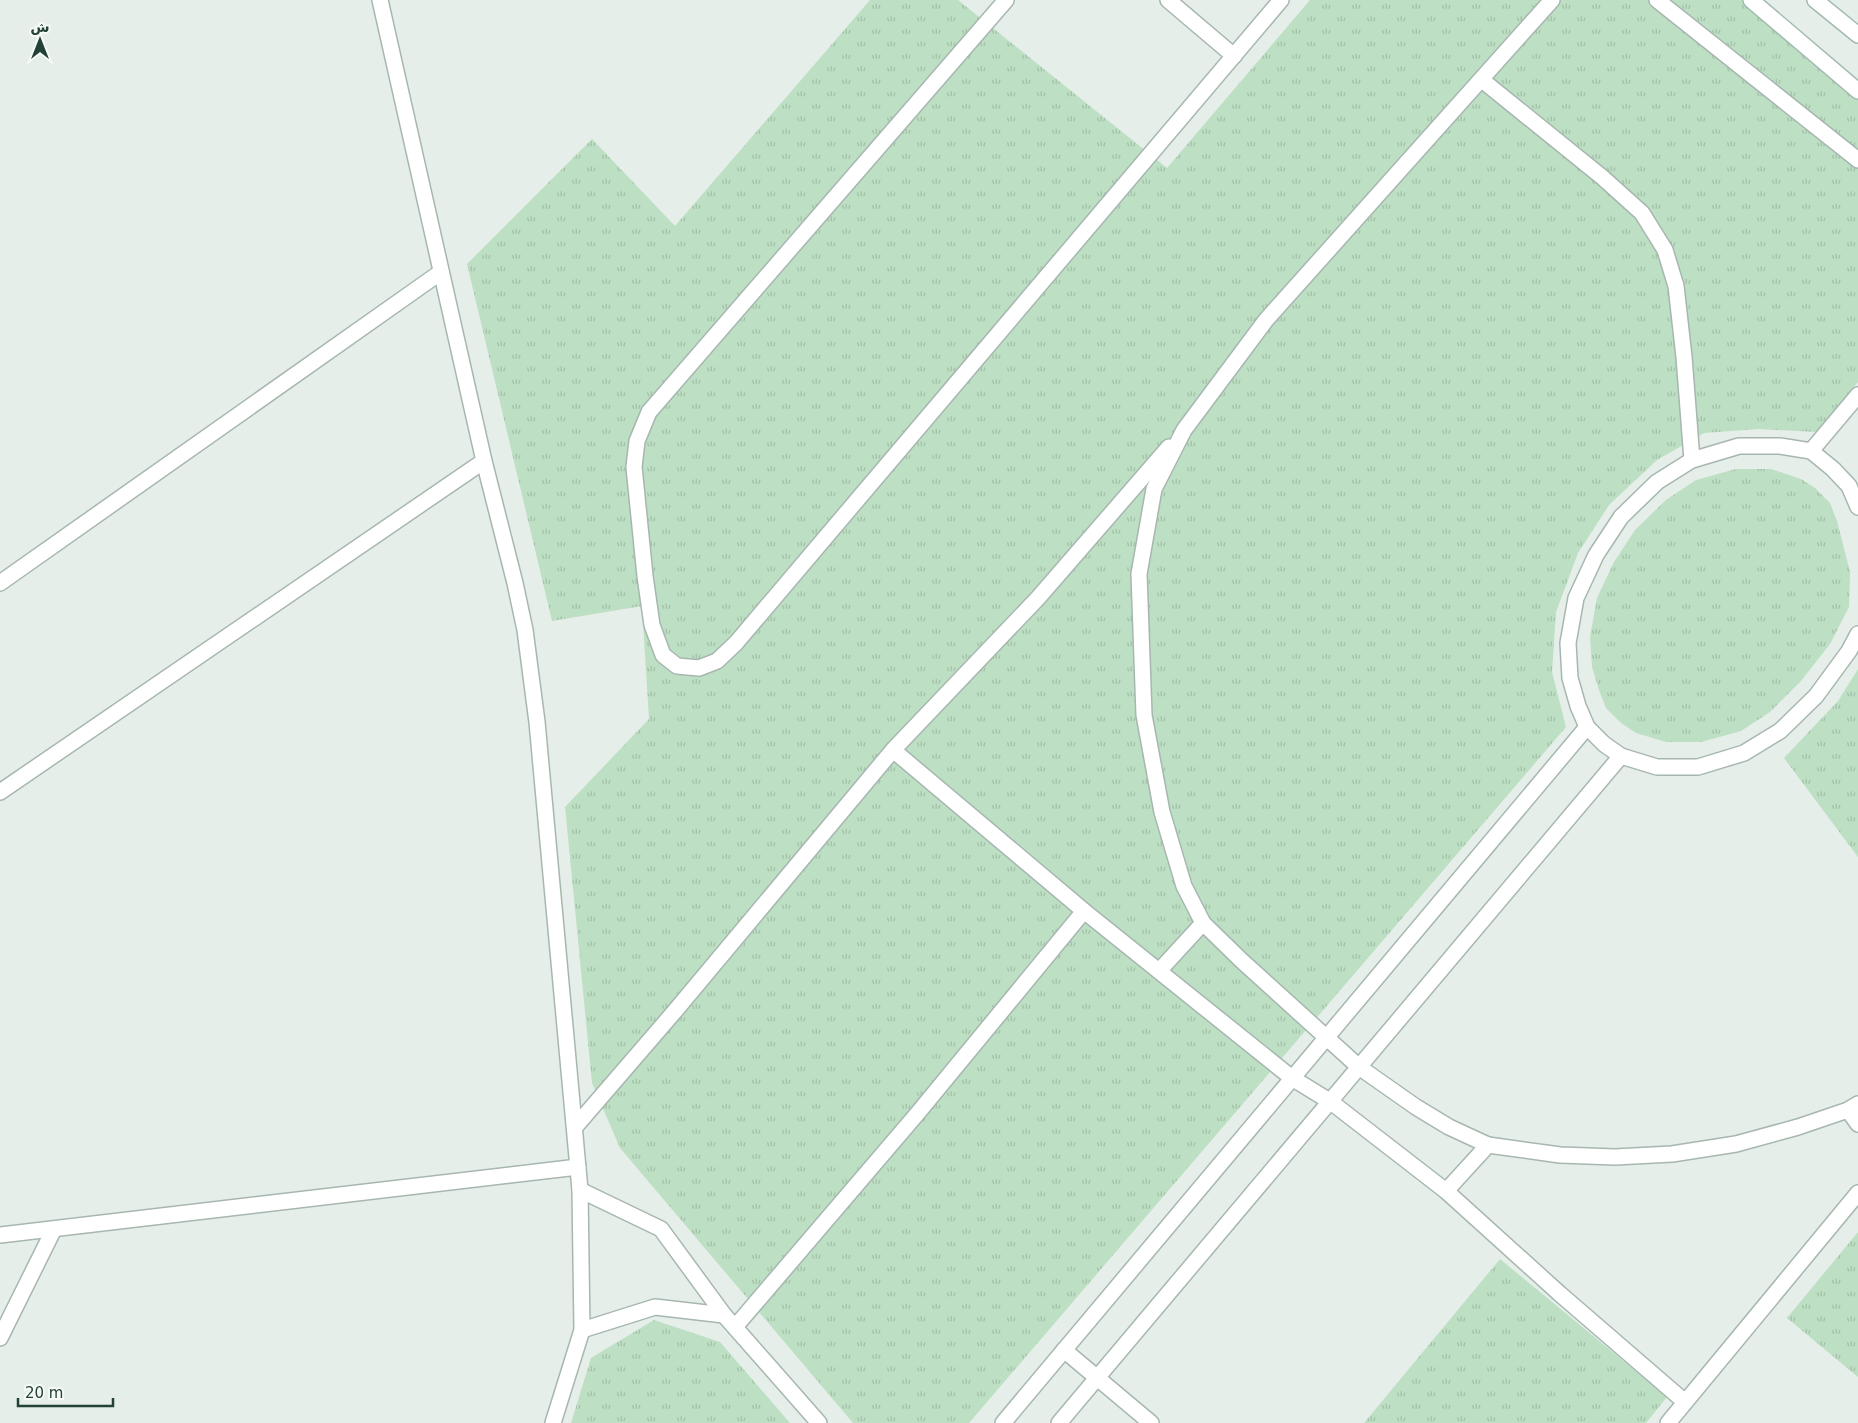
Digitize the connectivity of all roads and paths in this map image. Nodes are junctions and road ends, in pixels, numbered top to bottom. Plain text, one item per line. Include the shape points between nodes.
1 (380, 0) edge
2 (1006, 0) edge
3 (1168, 0) edge
4 (1281, 0) edge
5 (1552, 0) edge
6 (1658, 0) edge
7 (1750, 0) edge
8 (1815, 0) edge
9 (1858, 35) edge
10 (1234, 56) junction
11 (1482, 80) junction
12 (1858, 91) edge
13 (1858, 160) edge
14 (441, 272) junction
15 (1858, 395) edge
16 (1184, 430) junction
17 (1811, 451) junction
18 (1692, 460) junction
19 (484, 461) junction
20 (1854, 480) edge
21 (1858, 507) edge
22 (0, 582) edge
23 (1858, 634) edge
24 (1587, 727) junction
25 (893, 750) junction
26 (1621, 756) junction
27 (0, 792) edge
28 (1084, 911) junction
29 (1203, 923) junction
30 (1159, 971) junction
31 (1326, 1038) junction
32 (1359, 1067) junction
33 (1292, 1078) junction
34 (1331, 1102) junction
35 (1853, 1107) edge
36 (1858, 1124) edge
37 (575, 1126) junction
38 (1488, 1145) junction
39 (578, 1167) junction
40 (580, 1190) junction
41 (1446, 1191) junction
42 (1858, 1193) edge
43 (54, 1229) junction
44 (0, 1235) edge
45 (724, 1315) junction
46 (735, 1328) junction
47 (582, 1330) junction
48 (0, 1338) edge
49 (1064, 1350) junction
50 (1098, 1377) junction
51 (1685, 1402) junction
52 (553, 1423) edge
53 (818, 1423) edge
54 (1003, 1423) edge
55 (1059, 1423) edge
56 (1151, 1423) edge
57 (1668, 1423) edge

1 - 14 street
2 - 10 street via 649,412 637,441 634,467 645,576 652,625 663,655 677,666 699,668 717,661 736,643
3 - 10 street
4 - 10 street
5 - 11 street
6 - 13 street
7 - 12 street
8 - 9 street
11 - 16 street via 1266,320
11 - 18 street via 1642,213 1665,250 1676,286
14 - 19 street
14 - 22 street
15 - 17 street
16 - 25 street via 1038,598
16 - 29 street via 1154,490 1139,574 1144,715 1162,812 1184,886
17 - 18 street via 1780,446 1739,446
17 - 20 street via 1832,469
18 - 24 street via 1657,482 1621,517 1596,555 1576,598 1568,643 1570,678
19 - 27 street
19 - 37 street via 525,630 538,732
20 - 21 street
23 - 26 street via 1816,696 1780,731 1744,753 1698,767 1657,767
24 - 26 street
24 - 31 street
25 - 28 street
25 - 37 street
26 - 32 street
28 - 30 street
28 - 46 street
29 - 30 street
29 - 31 street
30 - 33 street
31 - 32 street
31 - 33 street
32 - 34 street
32 - 38 street via 1416,1108
33 - 34 street
33 - 49 street
34 - 41 street
34 - 50 street
35 - 36 street
35 - 38 street via 1736,1144 1672,1154 1560,1155
37 - 39 street
38 - 41 street
39 - 40 street
39 - 43 street
40 - 45 street via 661,1229
40 - 47 street
41 - 51 street
42 - 51 street
43 - 44 street
43 - 48 street
45 - 46 street
45 - 47 street via 655,1307
46 - 53 street
47 - 52 street
49 - 50 street
49 - 54 street
50 - 55 street
50 - 56 street
51 - 57 street

